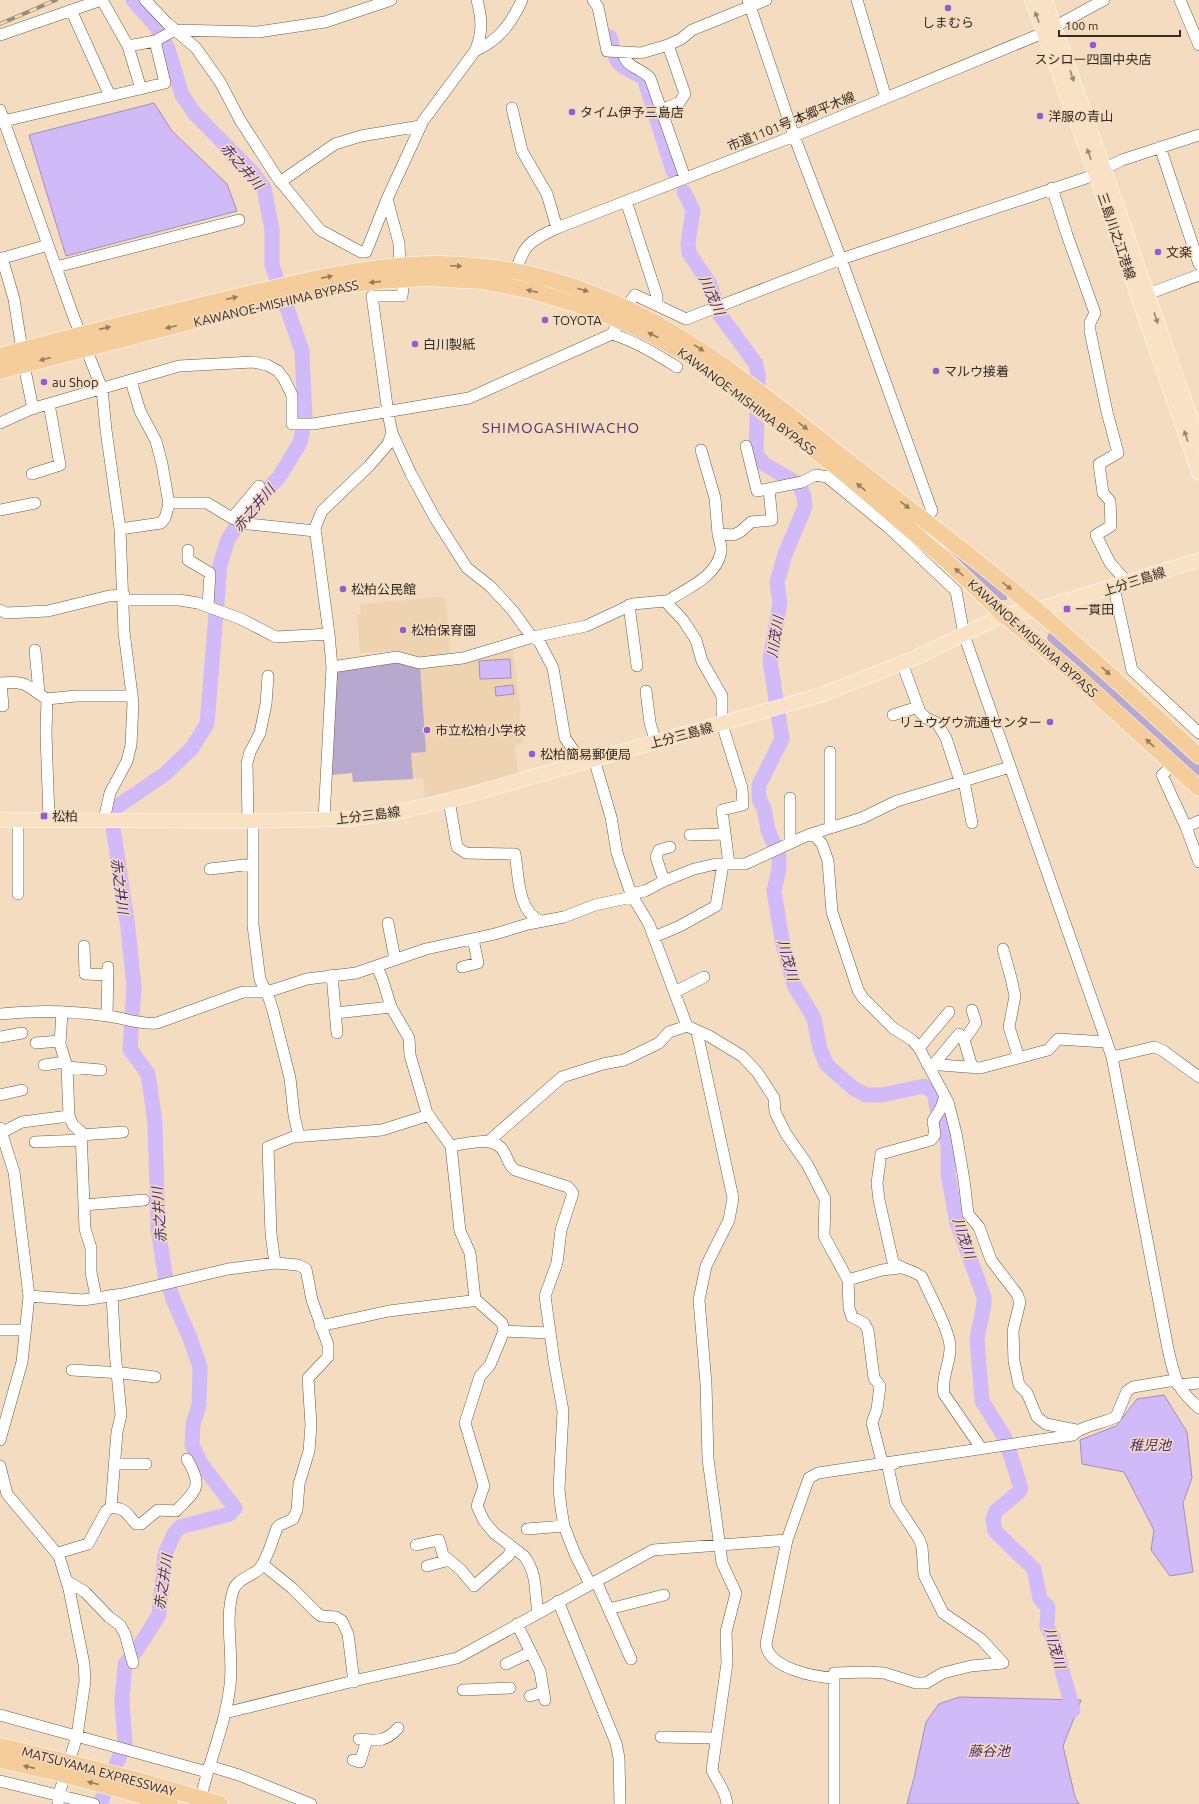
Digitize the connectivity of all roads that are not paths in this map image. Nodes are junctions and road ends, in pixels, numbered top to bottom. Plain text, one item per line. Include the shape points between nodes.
1 (102, 0) edge
2 (145, 0) edge
3 (391, 0) edge
4 (477, 0) edge
5 (522, 0) edge
6 (593, 0) edge
7 (766, 0) edge
8 (857, 0) edge
9 (1032, 0) edge
10 (1045, 0) edge
11 (1104, 0) edge
12 (1180, 0) edge
13 (749, 3) edge
14 (71, 10) junction
15 (1049, 31) junction
16 (0, 35) edge
17 (164, 36) junction
18 (668, 45) junction
19 (1199, 45) edge
20 (128, 46) junction
21 (474, 51) junction
22 (616, 52) junction
23 (141, 88) junction
24 (110, 96) junction
25 (886, 98) junction
26 (512, 108) dead end
27 (661, 110) junction
28 (1, 118) edge
29 (420, 126) junction
30 (1199, 135) edge
31 (794, 136) junction
32 (1160, 147) junction
33 (1100, 170) junction
34 (685, 178) junction
35 (280, 182) junction
36 (1052, 188) junction
37 (387, 199) junction
38 (626, 200) junction
39 (239, 220) dead end
40 (557, 228) junction
41 (48, 245) junction
42 (1, 258) edge
43 (841, 259) junction
44 (1199, 264) edge
45 (56, 267) junction
46 (516, 271) junction
47 (402, 273) junction
48 (1199, 275) edge
49 (512, 287) junction
50 (1148, 294) junction
51 (656, 305) junction
52 (620, 320) junction
53 (84, 341) junction
54 (0, 356) edge
55 (23, 357) junction
56 (677, 367) dead end
57 (0, 371) edge
58 (131, 381) junction
59 (102, 389) junction
60 (49, 404) junction
61 (770, 408) junction
62 (33, 409) junction
63 (388, 412) junction
64 (0, 423) edge
65 (392, 433) junction
66 (1199, 442) edge
67 (746, 446) dead end
68 (701, 450) dead end
69 (36, 469) dead end
70 (1199, 473) edge
71 (834, 474) junction
72 (259, 486) dead end
73 (769, 489) junction
74 (35, 503) dead end
75 (168, 503) junction
76 (0, 510) edge
77 (232, 518) junction
78 (925, 521) junction
79 (120, 529) junction
80 (315, 531) junction
81 (718, 534) junction
82 (915, 534) junction
83 (188, 550) dead end
84 (1199, 560) edge
85 (1121, 585) junction
86 (124, 598) junction
87 (666, 602) junction
88 (629, 605) junction
89 (208, 606) junction
90 (0, 610) edge
91 (1036, 610) junction
92 (1004, 615) junction
93 (329, 634) junction
94 (964, 635) junction
95 (533, 637) junction
96 (35, 650) dead end
97 (902, 663) junction
98 (637, 666) dead end
99 (332, 667) junction
100 (268, 676) dead end
101 (0, 683) edge
102 (646, 692) dead end
103 (43, 696) junction
104 (132, 696) junction
105 (3, 706) dead end
106 (918, 707) junction
107 (893, 715) dead end
108 (722, 724) junction
109 (1199, 733) edge
110 (656, 742) junction
111 (830, 752) dead end
112 (1199, 756) edge
113 (591, 760) junction
114 (1173, 765) junction
115 (1010, 767) junction
116 (962, 781) junction
117 (1199, 788) edge
118 (790, 798) dead end
119 (450, 800) junction
120 (49, 819) junction
121 (324, 819) junction
122 (0, 820) edge
123 (18, 820) junction
124 (104, 820) junction
125 (251, 821) junction
126 (1199, 821) edge
127 (972, 823) dead end
128 (830, 827) junction
129 (1186, 827) junction
130 (725, 834) junction
131 (690, 835) dead end
132 (808, 835) junction
133 (790, 843) junction
134 (670, 847) dead end
135 (1199, 862) edge
136 (253, 864) junction
137 (726, 864) junction
138 (210, 869) dead end
139 (664, 881) junction
140 (18, 894) dead end
141 (632, 895) junction
142 (540, 921) junction
143 (388, 923) dead end
144 (654, 937) junction
145 (473, 939) junction
146 (84, 946) dead end
147 (1003, 949) dead end
148 (395, 959) junction
149 (462, 966) dead end
150 (374, 967) junction
151 (332, 975) junction
152 (704, 977) dead end
153 (267, 992) junction
154 (674, 992) junction
155 (391, 1007) junction
156 (972, 1010) dead end
157 (62, 1012) junction
158 (335, 1012) junction
159 (949, 1012) dead end
160 (0, 1014) edge
161 (107, 1016) junction
162 (692, 1029) junction
163 (22, 1033) dead end
164 (337, 1033) dead end
165 (959, 1034) dead end
166 (0, 1037) edge
167 (60, 1041) junction
168 (1106, 1042) junction
169 (36, 1043) dead end
170 (919, 1048) junction
171 (1112, 1057) junction
172 (1019, 1058) junction
173 (930, 1064) junction
174 (44, 1065) dead end
175 (66, 1065) junction
176 (972, 1067) junction
177 (101, 1070) dead end
178 (1199, 1077) edge
179 (22, 1090) dead end
180 (0, 1095) edge
181 (945, 1096) junction
182 (428, 1115) junction
183 (69, 1116) junction
184 (123, 1132) dead end
185 (1, 1135) edge
186 (299, 1136) junction
187 (81, 1137) junction
188 (489, 1141) junction
189 (35, 1142) dead end
190 (451, 1146) junction
191 (144, 1200) dead end
192 (84, 1205) junction
193 (275, 1263) junction
194 (899, 1268) junction
195 (848, 1280) junction
196 (112, 1295) junction
197 (29, 1296) junction
198 (96, 1297) junction
199 (475, 1298) junction
200 (320, 1326) junction
201 (0, 1330) edge
202 (26, 1330) junction
203 (504, 1331) junction
204 (549, 1333) junction
205 (72, 1370) dead end
206 (117, 1373) junction
207 (155, 1377) dead end
208 (1176, 1383) junction
209 (1199, 1383) edge
210 (1199, 1408) edge
211 (1076, 1430) junction
212 (0, 1440) edge
213 (981, 1448) junction
214 (188, 1459) dead end
215 (903, 1459) junction
216 (882, 1462) junction
217 (115, 1464) junction
218 (146, 1464) dead end
219 (0, 1466) edge
220 (111, 1506) junction
221 (564, 1526) junction
222 (527, 1528) dead end
223 (786, 1540) junction
224 (416, 1545) dead end
225 (720, 1545) junction
226 (514, 1548) junction
227 (58, 1553) junction
228 (449, 1560) junction
229 (261, 1566) junction
230 (427, 1566) dead end
231 (68, 1582) junction
232 (593, 1583) junction
233 (664, 1595) dead end
234 (558, 1601) junction
235 (609, 1609) junction
236 (538, 1612) junction
237 (517, 1624) junction
238 (530, 1652) junction
239 (632, 1659) dead end
240 (133, 1663) dead end
241 (506, 1664) dead end
242 (834, 1678) junction
243 (354, 1682) junction
244 (510, 1688) dead end
245 (463, 1690) dead end
246 (530, 1696) dead end
247 (226, 1713) junction
248 (0, 1715) edge
249 (398, 1728) dead end
250 (77, 1736) junction
251 (661, 1737) dead end
252 (715, 1738) junction
253 (0, 1746) edge
254 (0, 1760) edge
255 (353, 1760) dead end
256 (60, 1767) junction
257 (208, 1769) junction
258 (0, 1781) edge
259 (131, 1785) junction
260 (203, 1789) dead end
261 (59, 1799) edge
262 (94, 1804) edge
263 (170, 1804) edge
264 (220, 1804) edge
265 (311, 1804) edge
266 (620, 1804) edge
267 (727, 1804) edge
268 (834, 1804) edge

1 - 14 street
1 - 20 street
2 - 17 street
3 - 17 street via 325,22 258,32
4 - 21 street via 482,28 480,40
5 - 21 street via 516,13 491,44
6 - 22 street via 598,7 607,51
7 - 13 street
8 - 25 street
15 -> 9 main road, 三島川之江港線
10 - 15 main road, 三島川之江港線
11 - 15 street, 市道1101号 本郷平木線
12 - 19 street
13 - 18 street via 692,30
13 - 31 street
14 - 16 street
14 - 24 street
15 - 25 street, 市道1101号 本郷平木線
15 - 33 main road, 三島川之江港線
17 - 20 street
17 - 23 street via 165,83
17 - 35 street via 196,48 220,82 240,120
18 - 22 street via 641,53
18 - 27 street via 685,94 679,103
20 - 23 street
21 - 29 street
22 - 27 street via 650,78
23 - 24 street
24 - 28 street
25 - 31 street, 市道1101号 本郷平木線
26 - 40 street via 522,151 547,194
27 - 34 street
28 - 41 street
29 - 35 street via 361,136 335,144
29 - 37 street
30 - 32 street
31 - 34 street, 市道1101号 本郷平木線
31 - 43 street
32 - 33 street
32 - 44 street
33 - 36 street via 1086,178
33 - 50 main road, 三島川之江港線
70 -> 33 main road, 三島川之江港線
34 - 38 street, 市道1101号 本郷平木線
35 - 37 street via 320,230 361,252 366,252
36 - 43 street
36 - 85 street via 1095,313 1090,323 1090,331 1118,453 1098,464 1103,493 1110,501 1111,526 1096,535
37 - 47 street via 399,243
38 - 40 street, 市道1101号 本郷平木線
38 - 51 street via 657,296
39 - 45 street
40 - 46 street, 市道1101号 本郷平木線 via 533,240 521,255
41 - 42 street
41 - 45 street
42 - 55 street via 14,299
43 - 51 street via 686,319
43 - 78 street via 932,511
45 - 53 street
47 -> 46 highway, KAWANOE-MISHIMA BYPASS via 436,264
46 - 49 street, 市道1101号 本郷平木線
46 -> 52 highway, KAWANOE-MISHIMA BYPASS via 589,292
47 - 49 highway, KAWANOE-MISHIMA BYPASS
47 - 53 highway, KAWANOE-MISHIMA BYPASS via 336,275 290,291
47 - 63 street via 402,296 372,296
48 - 50 street
52 -> 49 highway, KAWANOE-MISHIMA BYPASS via 565,300
50 -> 66 main road, 三島川之江港線
51 - 52 street via 636,295
52 - 56 street via 623,337
52 - 61 highway, KAWANOE-MISHIMA BYPASS via 670,344 745,389
52 - 63 street via 469,398
53 - 55 highway, KAWANOE-MISHIMA BYPASS
53 - 59 street
54 - 55 highway, KAWANOE-MISHIMA BYPASS
55 - 57 highway, KAWANOE-MISHIMA BYPASS
55 - 62 street
58 - 59 street
58 - 63 street via 179,366 253,362 278,370 284,379 292,396 292,424
58 - 75 street via 140,411 159,451
59 - 60 street
59 - 79 street
60 - 62 street
60 - 69 street via 61,448 60,465
61 - 71 highway, KAWANOE-MISHIMA BYPASS
61 -> 78 highway, KAWANOE-MISHIMA BYPASS
62 - 64 street
63 - 65 street
65 - 80 street via 388,444 379,455 322,511
65 - 95 street via 435,518 467,568 490,586 514,611
67 - 73 street via 756,492
68 - 81 street via 715,498
71 - 73 street via 816,475 802,482
82 -> 71 highway, KAWANOE-MISHIMA BYPASS
71 - 94 street via 956,591
72 - 77 street
73 - 81 street via 772,520 751,522 733,535
74 - 76 street
75 - 77 street via 207,503
75 - 79 street via 165,518 161,523
77 - 80 street via 245,523
78 - 82 street
78 -> 91 highway, KAWANOE-MISHIMA BYPASS
79 - 86 street
80 - 93 street
81 - 87 street via 721,552 708,574
92 -> 82 highway, KAWANOE-MISHIMA BYPASS
83 - 89 street via 188,560 210,573
84 - 85 main road, 上分三島線
85 - 91 main road, 上分三島線
85 - 109 street via 1132,670
86 - 89 street via 179,600
86 - 90 street via 109,596 48,610 6,613
86 - 104 street via 124,632
87 - 88 street
87 - 108 street via 683,620 696,640 702,661 722,696
88 - 95 street via 586,626
88 - 98 street
89 - 93 street via 276,637
91 - 92 main road, 上分三島線
91 -> 112 highway, KAWANOE-MISHIMA BYPASS via 1095,660
92 - 94 main road, 上分三島線
114 -> 92 highway, KAWANOE-MISHIMA BYPASS via 1073,672
93 - 99 street
94 - 97 main road, 上分三島線
94 - 115 street
95 - 99 street via 450,660 419,663 397,657
95 - 113 street via 539,641 553,668 565,738 576,754
96 - 103 street
97 - 106 street
97 - 108 main road, 上分三島線 via 821,695
99 - 121 street
100 - 125 street via 260,733 247,762
101 - 103 street via 24,683
101 - 105 street
102 - 110 street via 650,724
103 - 104 street
103 - 120 street
104 - 124 street via 131,745 127,761 110,793
106 - 107 street
106 - 116 street via 926,718 936,723 946,738
108 - 110 main road, 上分三島線
108 - 130 street via 744,800 743,805 722,810
110 - 113 main road, 上分三島線
111 - 128 street
113 - 119 main road, 上分三島線
113 - 141 street via 612,817 617,853
114 - 117 highway, KAWANOE-MISHIMA BYPASS
114 - 129 street via 1162,775
115 - 116 street
115 - 168 street
116 - 127 street
116 - 128 street via 897,801 862,818
118 - 133 street
119 - 121 main road, 上分三島線 via 371,817
119 - 142 street via 457,847 466,853 515,854 523,904 527,912
120 - 123 main road, 上分三島線
120 - 124 main road, 上分三島線
121 - 125 main road, 上分三島線
122 - 123 main road, 上分三島線
123 - 140 street
124 - 125 main road, 上分三島線
125 - 136 street
126 - 129 street
128 - 132 street
129 - 135 street
130 - 131 street
130 - 137 street
132 - 133 street
132 - 170 street via 815,836 822,844 828,861 832,912 858,990 893,1028 912,1040
133 - 137 street via 745,864
134 - 139 street via 659,850 656,857
136 - 138 street via 221,864
136 - 153 street via 253,925 260,980
137 - 139 street via 694,869
137 - 144 street via 716,906
139 - 141 street
141 - 142 street via 595,904 564,917
141 - 144 street
142 - 145 street
143 - 148 street
144 - 154 street
145 - 148 street
145 - 149 street via 478,963
146 - 161 street via 85,974 108,971
147 - 172 street via 1015,996 1009,1027
148 - 150 street
150 - 151 street
150 - 155 street via 378,969
151 - 153 street via 307,979
151 - 158 street
152 - 154 street
153 - 161 street via 243,992 157,1023 142,1023
153 - 186 street via 290,1078
154 - 162 street
155 - 158 street
155 - 182 street via 409,1038 410,1055
156 - 176 street via 976,1023 964,1040
157 - 160 street
157 - 161 street
157 - 167 street
158 - 164 street
159 - 170 street
162 - 188 street via 670,1032 659,1043 624,1060 562,1077
162 - 195 street via 742,1056 757,1072 774,1098 776,1112 786,1134 807,1164 825,1199 824,1236
162 - 225 street via 733,1198 729,1220 706,1266 699,1300 706,1384 708,1459
163 - 166 street
165 - 173 street
167 - 169 street
167 - 175 street
168 - 171 street
168 - 172 street via 1058,1039 1048,1050
170 - 173 street
171 - 178 street via 1154,1046
171 - 208 street
172 - 176 street via 980,1068
173 - 176 street
173 - 181 street
174 - 175 street
175 - 177 street
175 - 183 street
179 - 180 street
181 - 194 street via 933,1121 935,1135 931,1140 881,1154 877,1183 879,1200 894,1262
181 - 211 street via 956,1133 968,1214 979,1227 991,1260 1017,1294 1020,1302 1013,1332 1014,1361 1019,1385 1027,1393 1037,1417 1046,1424
182 - 186 street via 382,1130
182 - 190 street
183 - 185 street via 22,1122
183 - 187 street via 73,1125 81,1132
184 - 187 street
185 - 197 street via 15,1178
186 - 193 street via 268,1147 271,1234
187 - 189 street
187 - 192 street
188 - 190 street
188 - 204 street via 502,1149 515,1170 568,1187 573,1193 561,1230 557,1263 545,1291
190 - 199 street via 460,1231 470,1253
191 - 192 street
192 - 198 street via 85,1229 91,1248 91,1272
193 - 196 street via 228,1269
193 - 200 street via 298,1265 306,1269
194 - 195 street
194 - 213 street via 922,1277 950,1345 942,1386 944,1394
195 - 216 street via 849,1308 852,1317 864,1323 868,1330 874,1378 880,1386 872,1423
196 - 198 street
196 - 206 street
197 - 198 street via 73,1301
197 - 202 street
199 - 200 street via 471,1301 389,1311
199 - 203 street via 502,1323
200 - 229 street via 328,1345 328,1357 308,1378 311,1424 309,1451 299,1484 297,1510 294,1520 277,1528
201 - 202 street
202 - 212 street via 22,1362
203 - 204 street
203 - 226 street via 490,1365 480,1376 465,1427 484,1486 478,1502 480,1513 494,1533
204 - 221 street via 564,1411 559,1489
205 - 206 street
206 - 207 street
206 - 217 street via 121,1415
208 - 209 street
208 - 210 street via 1183,1394
208 - 211 street via 1133,1387 1127,1391 1116,1417
211 - 213 street via 1073,1434
213 - 215 street
214 - 220 street via 197,1480 195,1492 176,1511 158,1510 141,1524 136,1524 126,1511
215 - 216 street
215 - 242 street via 888,1467 896,1504 922,1547 924,1575 931,1591 943,1613 981,1638 1003,1663 971,1666 943,1673 926,1683 868,1672 834,1673
216 - 223 street via 818,1473 810,1478
217 - 218 street
217 - 220 street
219 - 227 street via 7,1494
220 - 227 street via 88,1544
221 - 222 street
221 - 232 street
223 - 225 street
223 - 242 street via 766,1644 767,1651 789,1668 801,1673
224 - 228 street via 439,1540 443,1555
225 - 232 street via 653,1550
225 - 252 street via 722,1563 736,1593 726,1632 726,1662
226 - 228 street via 474,1586
226 - 236 street via 524,1556 535,1575
227 - 231 street
228 - 230 street
229 - 243 street via 266,1567 292,1588 316,1612 342,1621 348,1634
229 - 247 street via 255,1573 240,1580 233,1591 228,1628 230,1684
231 - 240 street via 85,1592 120,1625
231 - 250 street via 85,1681
232 - 234 street
232 - 235 street
233 - 235 street
234 - 236 street
234 - 266 street via 616,1743 619,1758
235 - 239 street
236 - 237 street
237 - 238 street
237 - 243 street via 457,1658
238 - 241 street
238 - 246 street via 540,1671 544,1696
242 - 268 street
243 - 247 street
244 - 245 street
247 - 257 street
248 - 250 street
249 - 255 street via 390,1738 363,1739 360,1762
250 - 257 street
250 - 261 street
251 - 252 street
252 - 267 street via 712,1770 718,1785 726,1794
253 - 256 highway, MATSUYAMA EXPRESSWAY
256 -> 254 highway, MATSUYAMA EXPRESSWAY
256 - 259 highway, MATSUYAMA EXPRESSWAY, bridge
257 - 260 street
257 - 265 street via 239,1775
258 - 261 street
259 - 263 highway, MATSUYAMA EXPRESSWAY
259 - 264 highway, MATSUYAMA EXPRESSWAY
261 - 262 street

